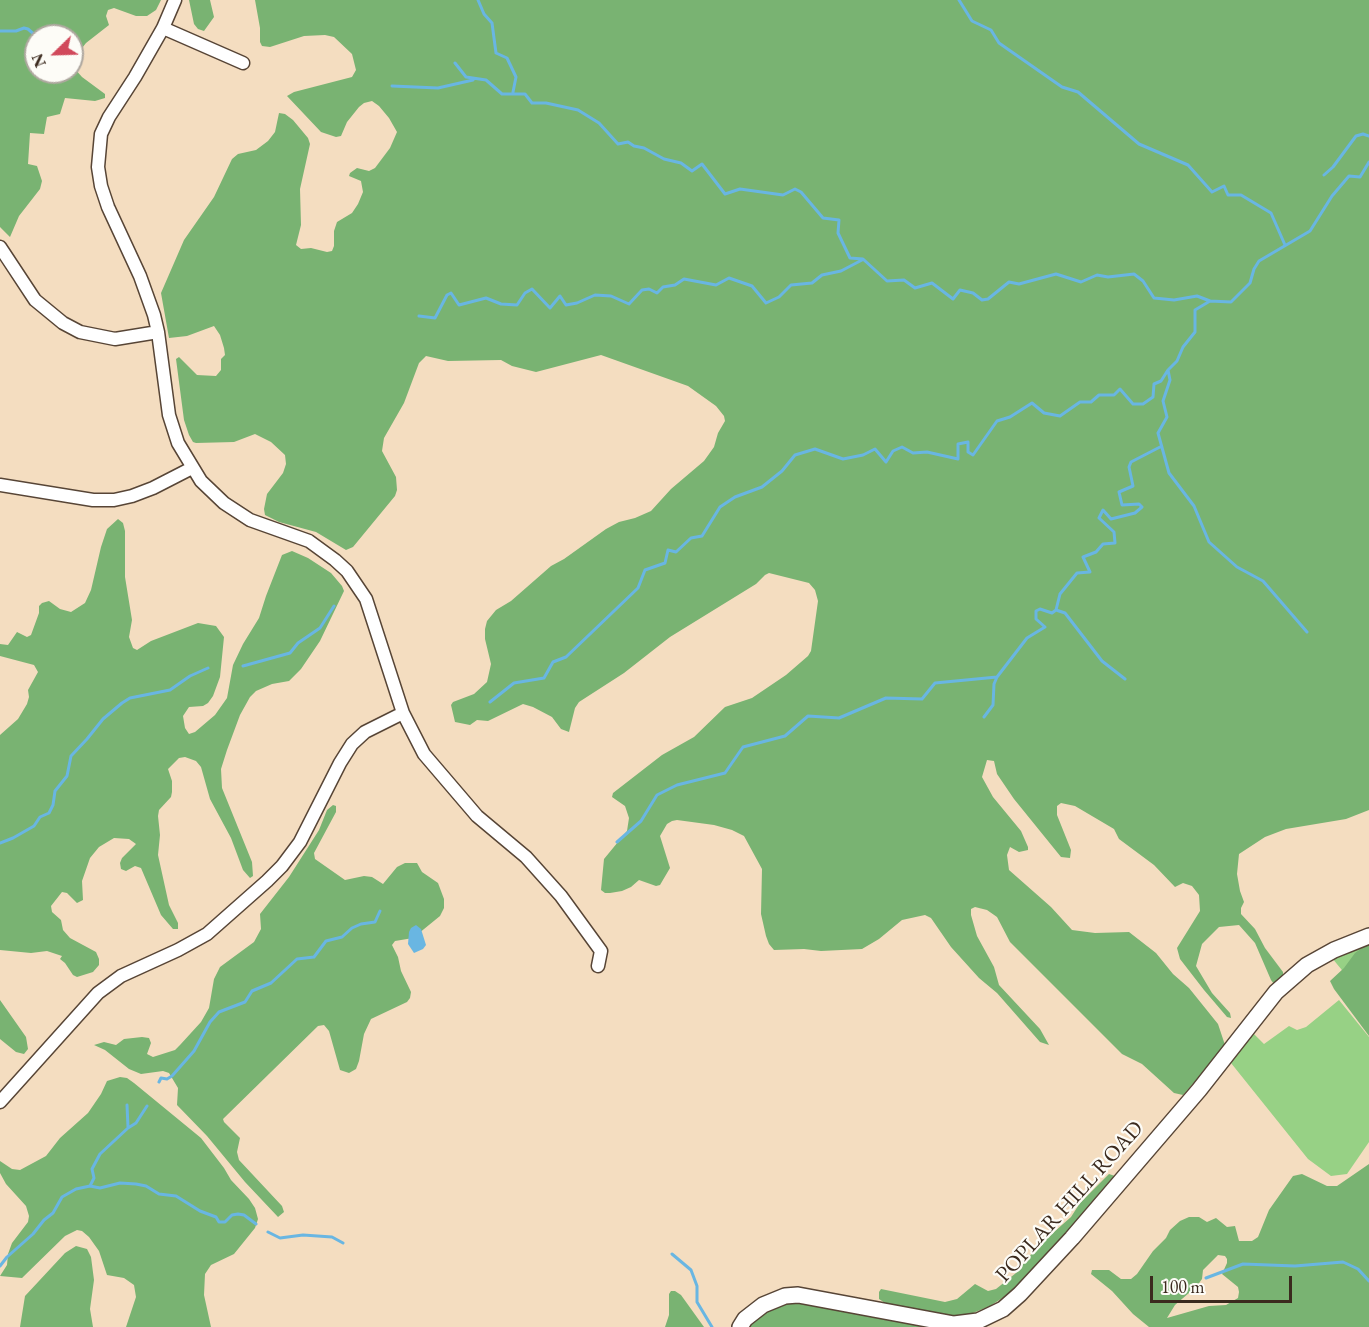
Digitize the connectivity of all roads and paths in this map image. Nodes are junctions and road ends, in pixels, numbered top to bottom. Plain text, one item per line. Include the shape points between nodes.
1 (175, 0) edge
2 (163, 27) junction
3 (243, 63) dead end
4 (0, 247) edge
5 (158, 332) junction
6 (192, 468) junction
7 (0, 485) edge
8 (403, 713) junction
9 (1369, 936) edge
10 (598, 966) dead end
11 (0, 1102) edge
12 (740, 1327) edge

1 - 2 street
2 - 3 street
2 - 5 street via 109,117 101,135 98,166 108,207 144,287
4 - 5 street via 34,300 63,323 80,332 115,339
5 - 6 street via 171,422
6 - 7 street via 153,488 114,500
6 - 8 street via 210,492 238,513 309,542 347,571 369,608
8 - 10 street via 424,754 449,786 477,816 526,857 568,905 601,951
8 - 11 street via 365,732 352,744 300,842 267,882 207,933 121,976 98,993
9 - 12 street, POPLAR HILL ROAD via 1307,965 1276,993 1072,1238 1003,1309 978,1321 954,1324 798,1295 763,1305

